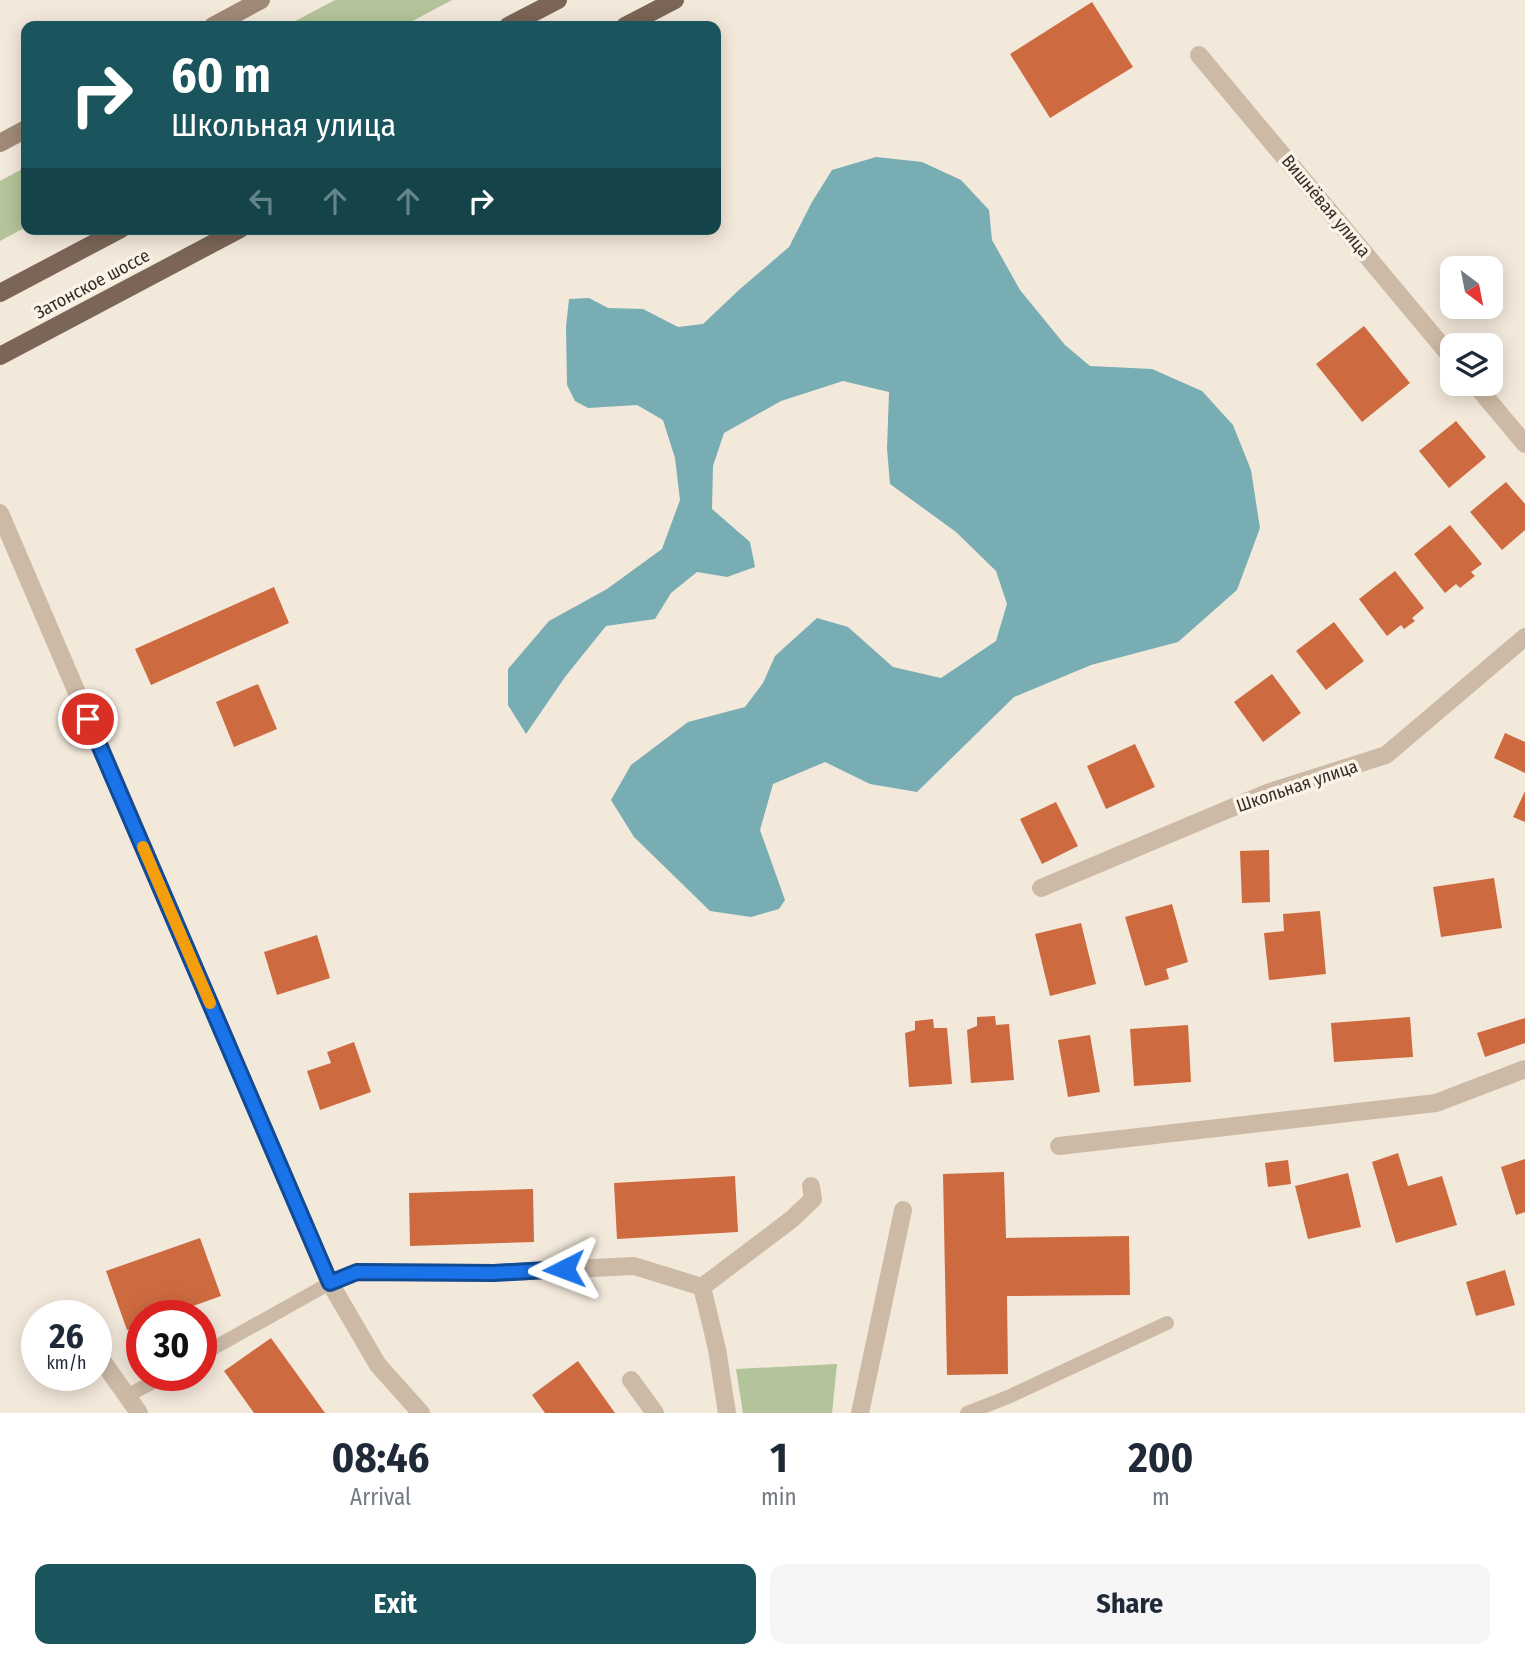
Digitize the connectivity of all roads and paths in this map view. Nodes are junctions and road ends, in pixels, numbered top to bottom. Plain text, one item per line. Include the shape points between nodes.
1 (261, 0) edge
2 (558, 0) edge
3 (675, 0) edge
4 (222, 21) edge
5 (518, 21) edge
6 (635, 21) edge
7 (1199, 55) dead end
8 (21, 132) edge
9 (0, 143) edge
10 (110, 235) edge
11 (229, 235) edge
12 (0, 293) edge
13 (1440, 344) edge
14 (0, 356) edge
15 (1485, 396) edge
16 (1525, 444) edge
17 (0, 513) edge
18 (1525, 637) edge
19 (1041, 888) dead end
20 (1525, 1069) edge
21 (1059, 1146) dead end
22 (811, 1186) dead end
23 (903, 1210) dead end
24 (330, 1283) junction
25 (702, 1287) junction
26 (1167, 1323) dead end
27 (217, 1346) edge
28 (112, 1375) edge
29 (631, 1380) dead end
30 (136, 1391) edge
31 (127, 1396) junction
32 (139, 1413) edge
33 (421, 1413) edge
34 (656, 1413) edge
35 (727, 1413) edge
36 (860, 1413) edge
37 (967, 1413) edge

1 - 4 main road
2 - 5 main road
3 - 6 main road
7 - 13 street, Вишнёвая улица
8 - 9 main road
10 - 12 main road, Затонское шоссе
11 - 14 main road, Затонское шоссе
15 - 16 street
17 - 24 street
18 - 19 street, Школьная улица via 1386,755 1267,793
20 - 21 street via 1436,1103
22 - 25 street via 813,1199 792,1219
23 - 36 street
24 - 25 street via 357,1272 494,1273 634,1266
24 - 27 lane
24 - 33 street via 378,1365
25 - 35 street
26 - 37 lane
28 - 31 street
29 - 34 street
30 - 31 lane
31 - 32 street

